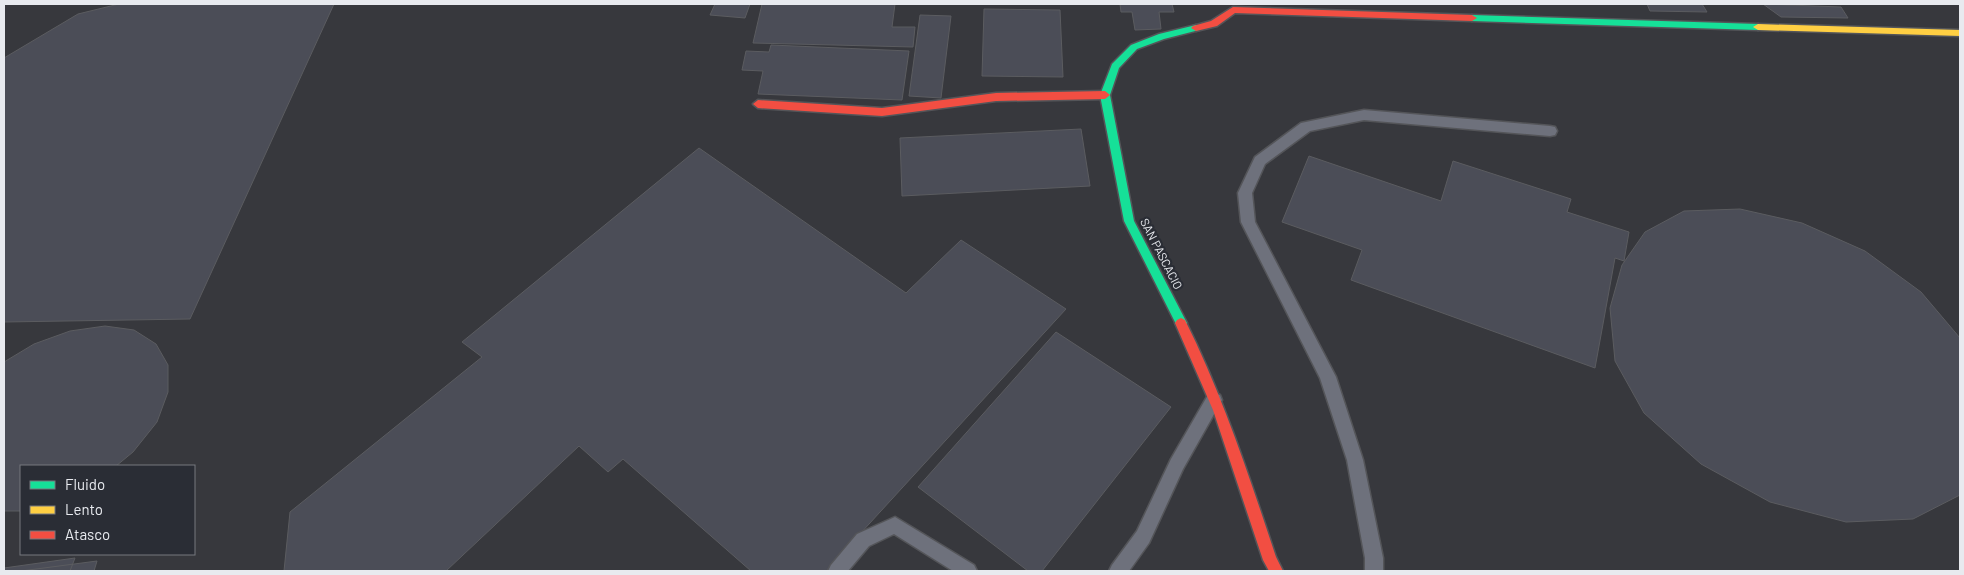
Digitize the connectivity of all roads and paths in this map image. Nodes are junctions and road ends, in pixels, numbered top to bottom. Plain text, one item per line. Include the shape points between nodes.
1 (1960, 33) edge
2 (1105, 95) junction
3 (758, 104) dead end
4 (1550, 131) dead end
5 (1214, 400) junction
6 (837, 571) edge
7 (968, 571) edge
8 (1118, 571) edge
9 (1276, 571) edge
10 (1374, 571) edge

1 - 2 street, SAN PASCACIO via 1233,10 1214,24 1134,46 1115,66
2 - 3 street via 996,97 882,112
2 - 5 street, SAN PASCACIO via 1129,221 1199,359
4 - 10 lane via 1364,115 1306,126 1260,161 1245,193 1248,222 1328,377 1355,460
5 - 8 lane via 1177,464 1144,537
5 - 9 street, SAN PASCACIO via 1227,427
6 - 7 lane via 863,540 895,525

